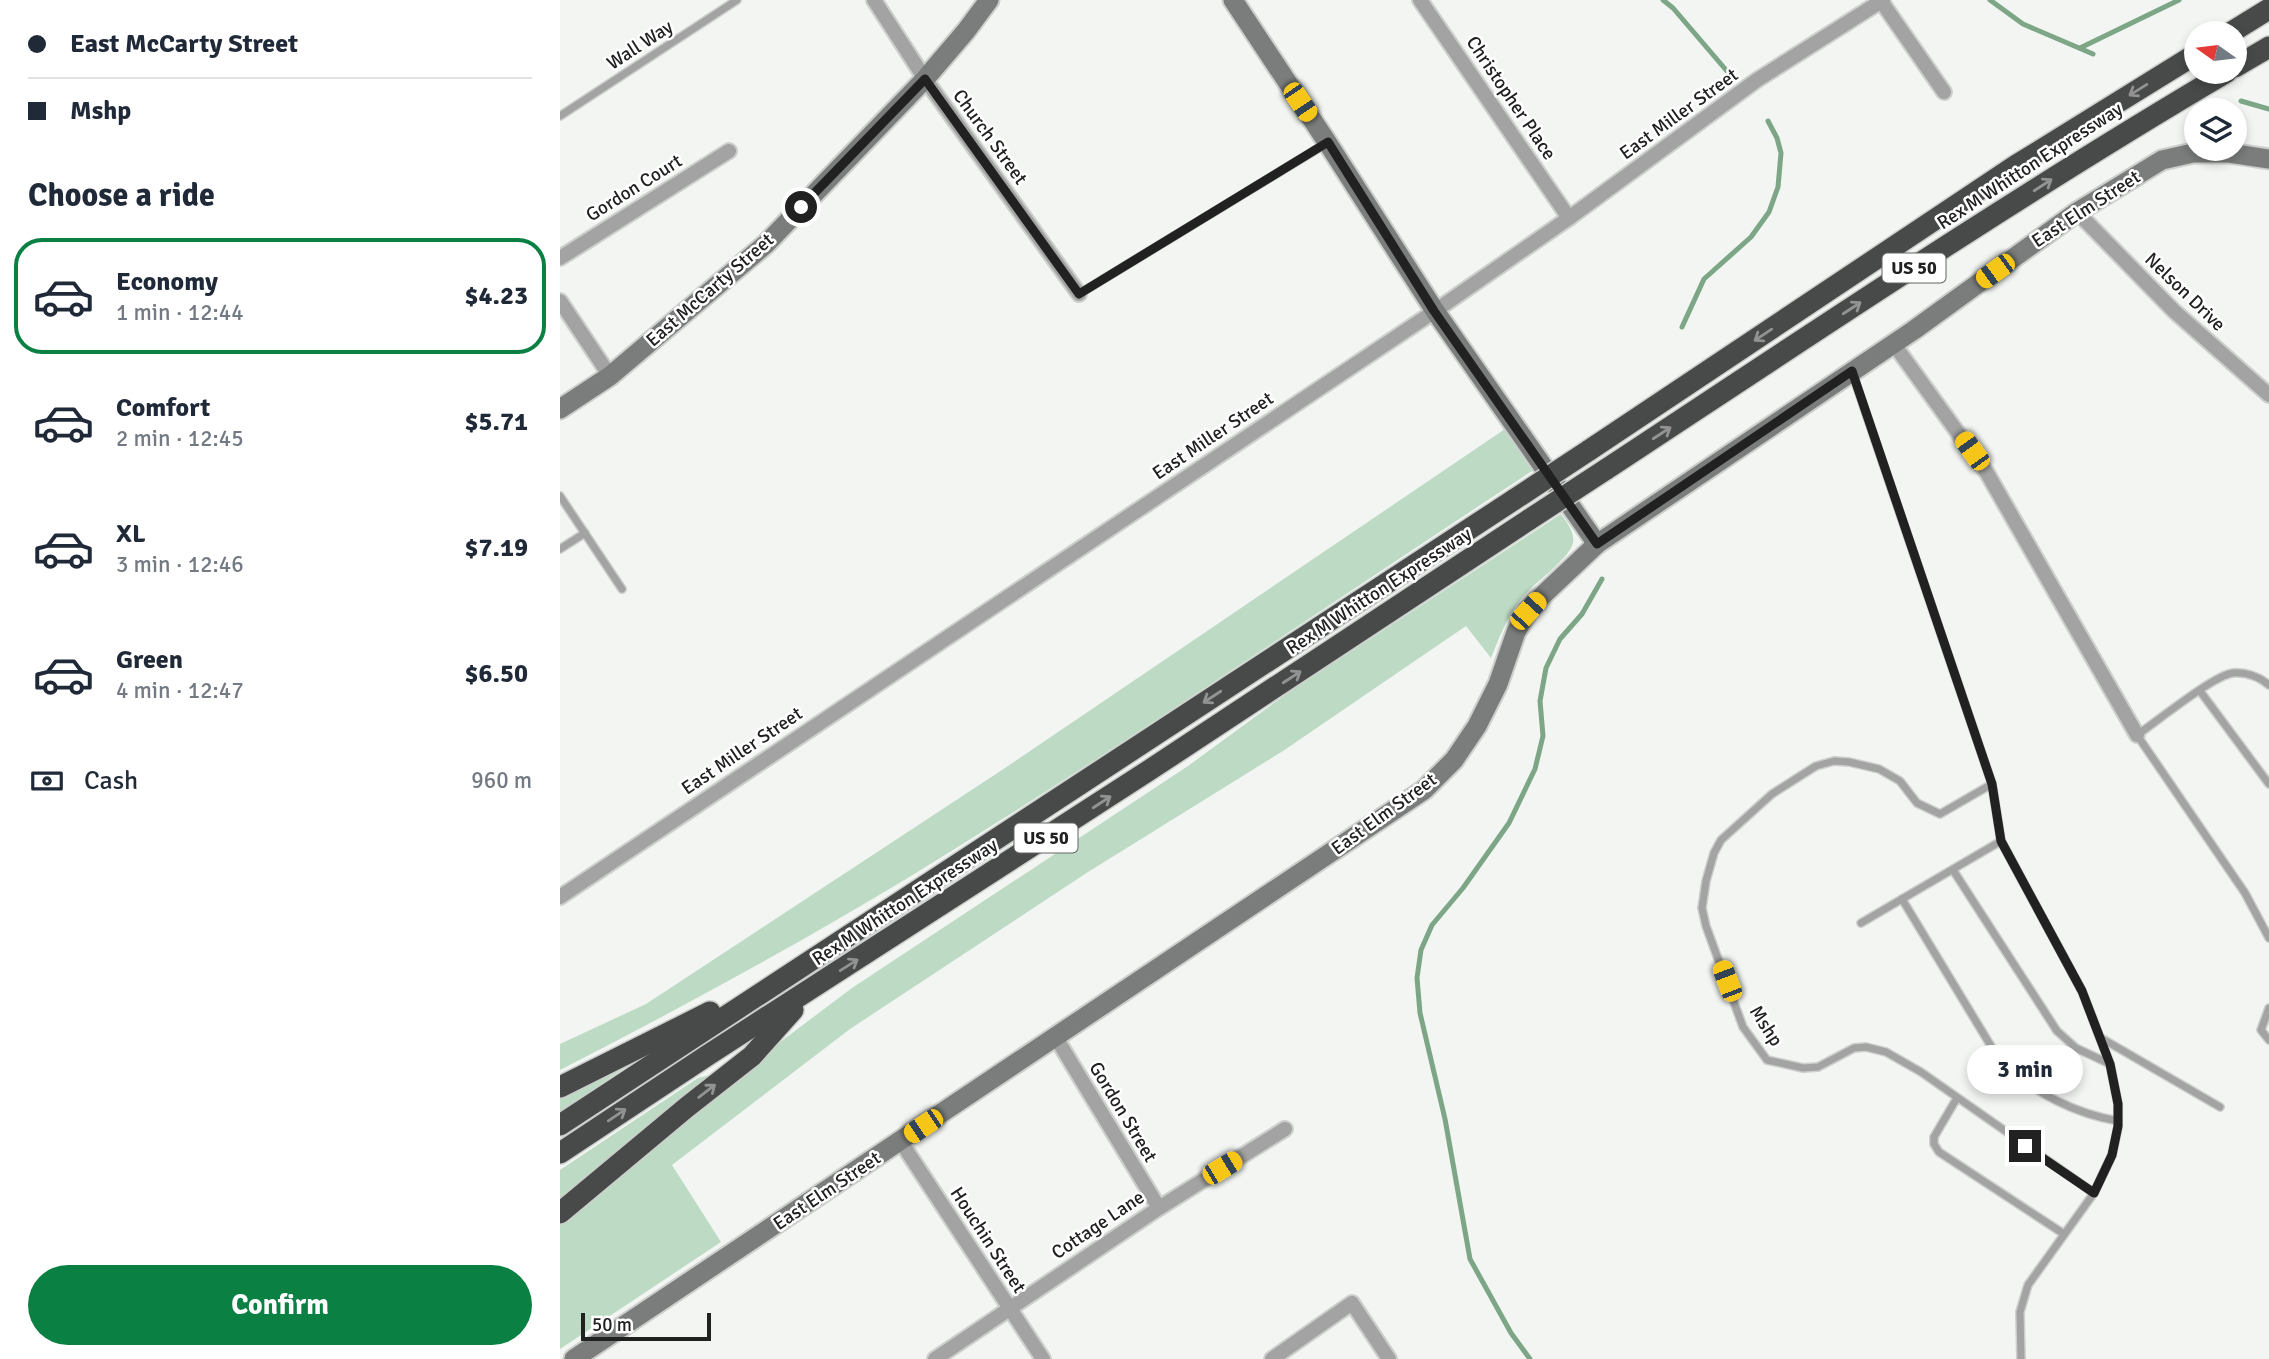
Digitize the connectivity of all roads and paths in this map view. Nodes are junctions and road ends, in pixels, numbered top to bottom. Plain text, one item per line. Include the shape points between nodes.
1 (737, 0) edge
2 (874, 0) edge
3 (989, 0) edge
4 (1233, 0) edge
5 (1420, 0) edge
6 (1882, 1) edge
7 (2269, 9) edge
8 (2247, 23) edge
9 (2269, 47) edge
10 (2247, 60) edge
11 (2184, 61) edge
12 (925, 79) junction
13 (2206, 84) edge
14 (1944, 92) dead end
15 (560, 116) edge
16 (1328, 142) junction
17 (729, 151) dead end
18 (2269, 159) edge
19 (2077, 212) junction
20 (1569, 218) junction
21 (560, 258) edge
22 (1079, 294) joint
23 (560, 300) edge
24 (1434, 311) junction
25 (1893, 343) junction
26 (1852, 371) junction
27 (610, 376) junction
28 (2269, 396) edge
29 (560, 409) edge
30 (560, 496) edge
31 (585, 533) junction
32 (1597, 544) junction
33 (560, 550) edge
34 (622, 589) dead end
35 (2269, 685) edge
36 (2200, 691) junction
37 (2137, 735) junction
38 (1992, 784) junction
39 (2269, 784) edge
40 (2001, 841) junction
41 (1952, 870) junction
42 (560, 897) edge
43 (1902, 899) junction
44 (1861, 923) dead end
45 (2269, 938) edge
46 (794, 971) junction
47 (809, 991) junction
48 (2269, 1009) edge
49 (1055, 1036) junction
50 (2100, 1038) junction
51 (2269, 1040) edge
52 (2110, 1064) junction
53 (560, 1087) edge
54 (1957, 1098) junction
55 (2220, 1107) dead end
56 (2118, 1121) junction
57 (560, 1125) edge
58 (1285, 1129) dead end
59 (901, 1142) junction
60 (560, 1153) edge
61 (2094, 1193) junction
62 (1159, 1208) junction
63 (560, 1213) edge
64 (2064, 1234) junction
65 (1010, 1307) junction
66 (574, 1359) edge
67 (935, 1359) edge
68 (1043, 1359) edge
69 (1272, 1359) edge
70 (1389, 1359) edge
71 (2021, 1359) edge

1 - 15 lane, Wall Way
2 - 12 street, Church Street
3 - 12 street, East McCarty Street
4 - 16 street
5 - 20 street, Christopher Place
6 - 14 street
6 - 20 street, East Miller Street via 1757,80
7 - 8 highway
9 - 10 highway
11 -> 46 highway, Rex M Whitton Expressway / US 50, bridge via 2015,166
12 - 22 street, Church Street
12 - 27 street, East McCarty Street via 766,244
47 -> 13 highway, Rex M Whitton Expressway / US 50, bridge via 1980,225
16 - 22 lane
16 - 24 street
17 - 21 street, Gordon Court
18 - 19 street, East Elm Street via 2193,153 2162,160
19 - 25 street, East Elm Street
19 - 28 street, Nelson Drive via 2174,311
20 - 24 street, East Miller Street
23 - 27 street
24 - 32 street
24 - 42 street, East Miller Street
25 - 26 street, East Elm Street
25 - 37 street via 1987,473
26 - 32 street, East Elm Street
26 - 38 lane
27 - 29 street, East McCarty Street
30 - 31 lane
31 - 33 lane
31 - 34 lane
32 - 49 street, East Elm Street via 1528,611 1477,726 1454,760 1424,790
35 - 36 lane via 2249,674 2231,673
36 - 37 lane
36 - 39 lane
37 - 45 lane via 2245,893
38 - 40 lane
38 - 54 lane, Mshp via 1940,814 1917,803 1900,781 1880,769 1834,761 1816,766 1772,794 1721,840 1703,891 1706,926 1735,1007 1743,1027 1768,1060 1803,1068 1866,1047 1902,1060
40 - 41 lane
40 - 50 lane via 2082,991
41 - 43 lane
41 - 52 lane via 2057,1031 2076,1048
43 - 44 lane
43 - 56 lane via 2003,1066 2068,1107
46 - 53 highway
46 - 57 highway, Rex M Whitton Expressway / US 50
60 -> 47 highway, Rex M Whitton Expressway / US 50
63 -> 47 highway via 752,1056
48 - 51 lane via 2261,1030
49 - 59 street, East Elm Street
49 - 62 street, Gordon Street
50 - 52 lane
50 - 55 lane
52 - 56 lane
54 - 61 lane, Mshp
54 - 64 lane via 1934,1137 1938,1152
56 - 61 lane via 2112,1155
58 - 62 street, Cottage Lane
59 - 65 street, Houchin Street
59 - 66 street, East Elm Street
61 - 64 lane
62 - 65 street, Cottage Lane
64 - 71 lane via 2028,1285 2020,1312
65 - 67 street, Cottage Lane
65 - 68 street, Houchin Street
69 - 70 street via 1352,1303

